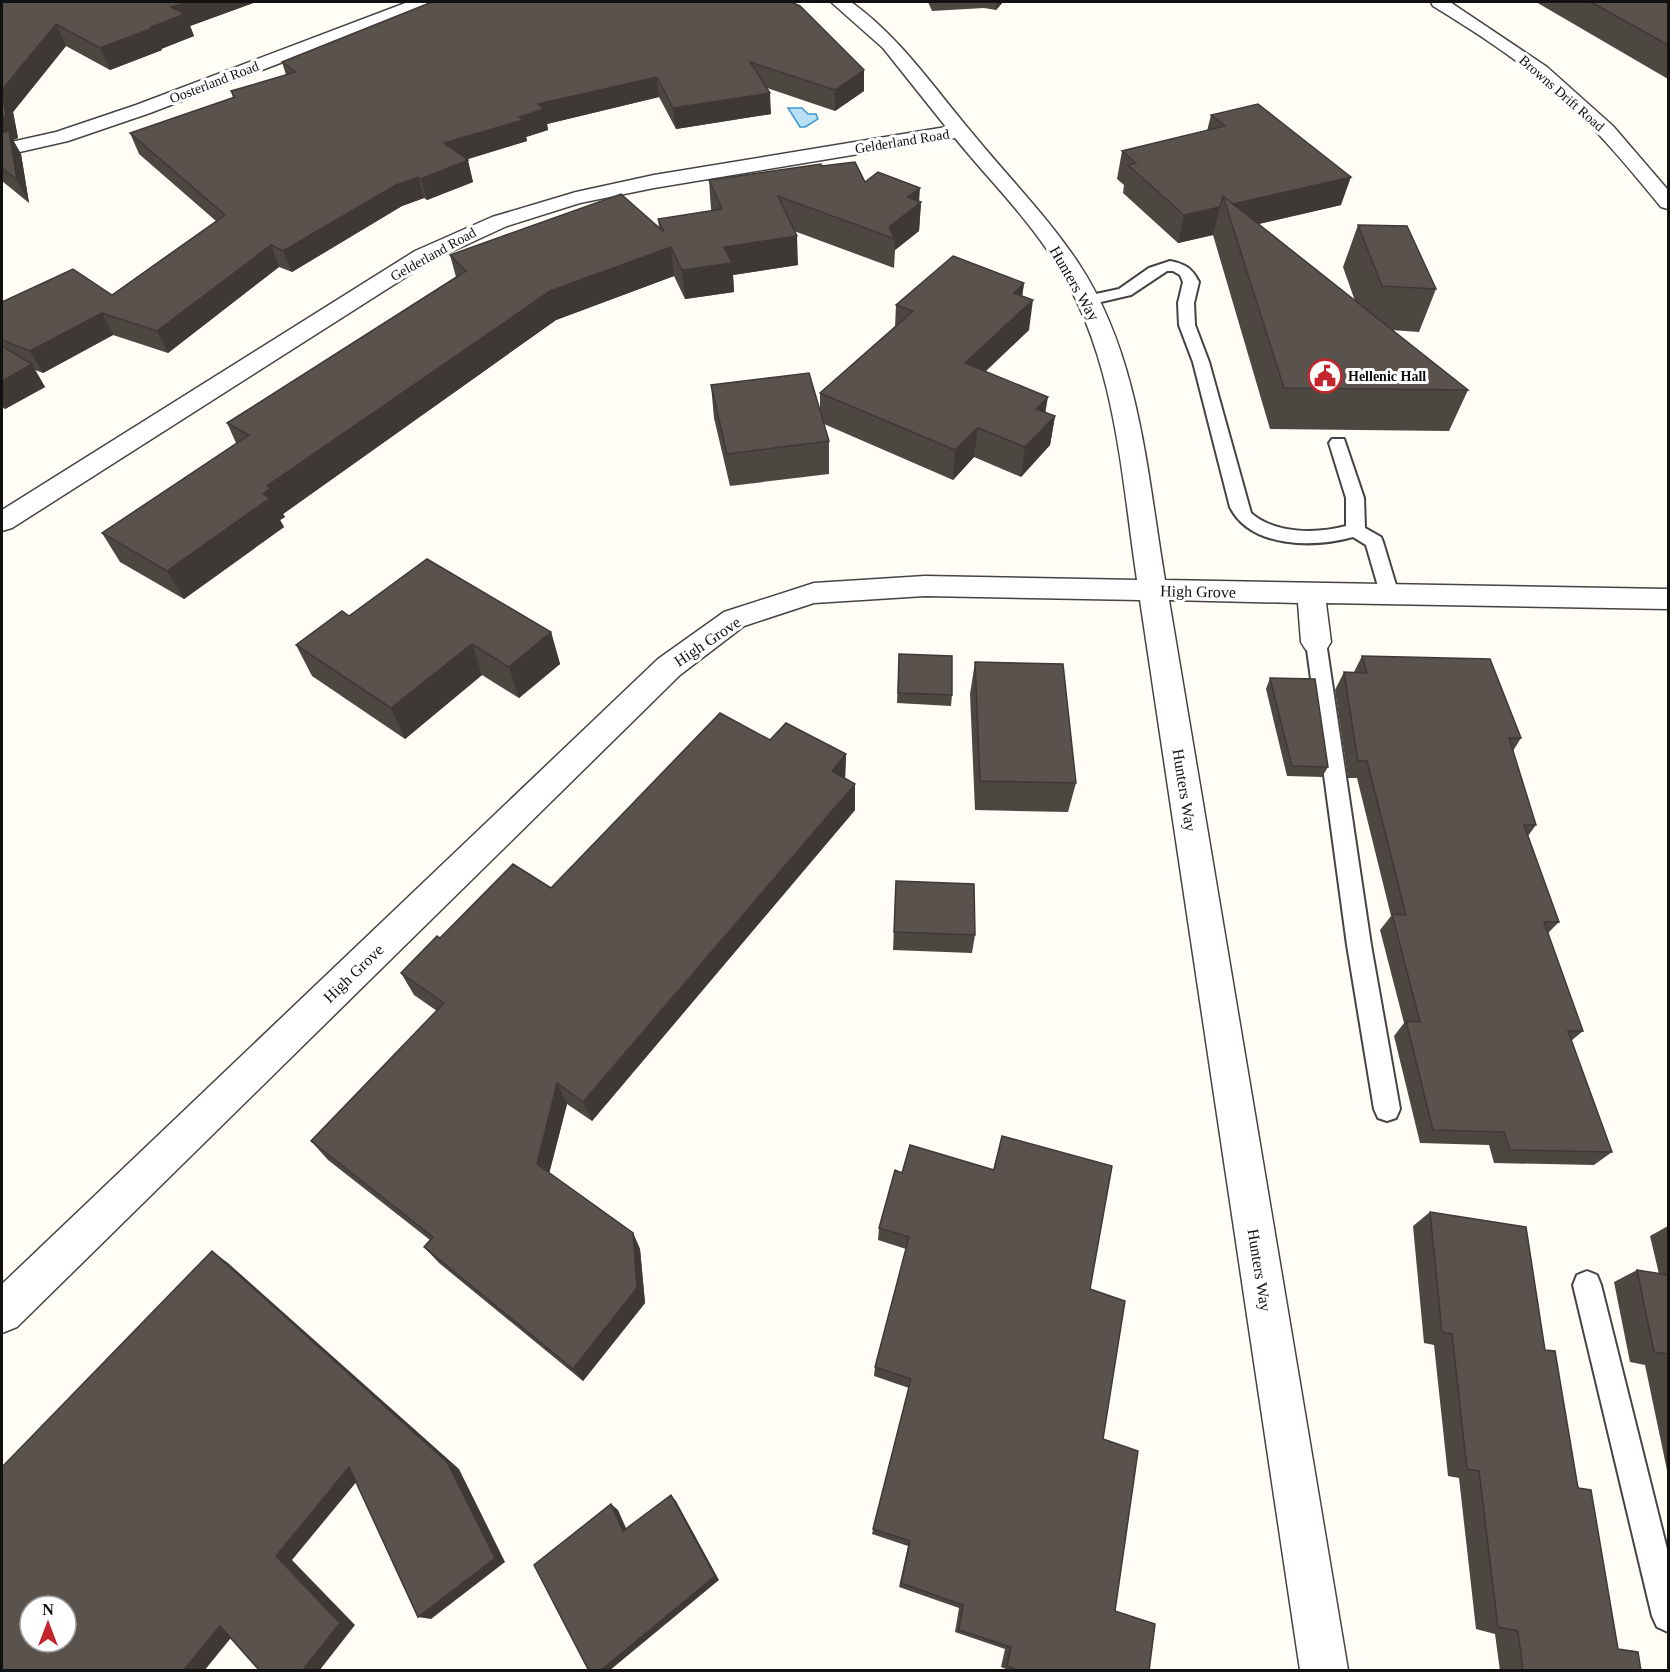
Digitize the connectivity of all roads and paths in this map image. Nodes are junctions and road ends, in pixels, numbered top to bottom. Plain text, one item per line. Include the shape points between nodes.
1 (423, 2) edge
2 (840, 2) edge
3 (1439, 2) edge
4 (960, 131) junction
5 (2, 150) edge
6 (1668, 203) edge
7 (1088, 300) junction
8 (1338, 442) dead end
9 (2, 522) edge
10 (1355, 530) junction
11 (1153, 590) junction
12 (1311, 594) junction
13 (1389, 595) junction
14 (1668, 599) edge
15 (1316, 642) joint
16 (1387, 1108) dead end
17 (1587, 1286) dead end
18 (2, 1312) edge
19 (1668, 1616) edge
20 (1324, 1671) edge

1 - 5 street, Oosterland Road via 143,109 61,137
2 - 4 street, Hunters Way via 872,26
3 - 6 street, Browns Drift Road via 1489,32 1550,78 1595,119
4 - 7 street, Hunters Way via 1023,202 1068,264
4 - 9 street, Gelderland Road via 613,189 549,204 465,234 423,256
7 - 10 lane via 1124,292 1157,269 1184,270 1191,282 1186,303 1187,325 1201,362 1239,507 1246,519 1276,534 1330,536
7 - 11 street, Hunters Way via 1121,390
8 - 10 lane via 1356,504
10 - 13 lane via 1374,542
11 - 12 street, High Grove
11 - 18 street, High Grove via 925,586 814,593 734,619 669,668
11 - 20 street, Hunters Way
12 - 13 street, High Grove
12 - 15 street
13 - 14 street, High Grove
15 - 16 lane via 1359,945
17 - 19 lane

